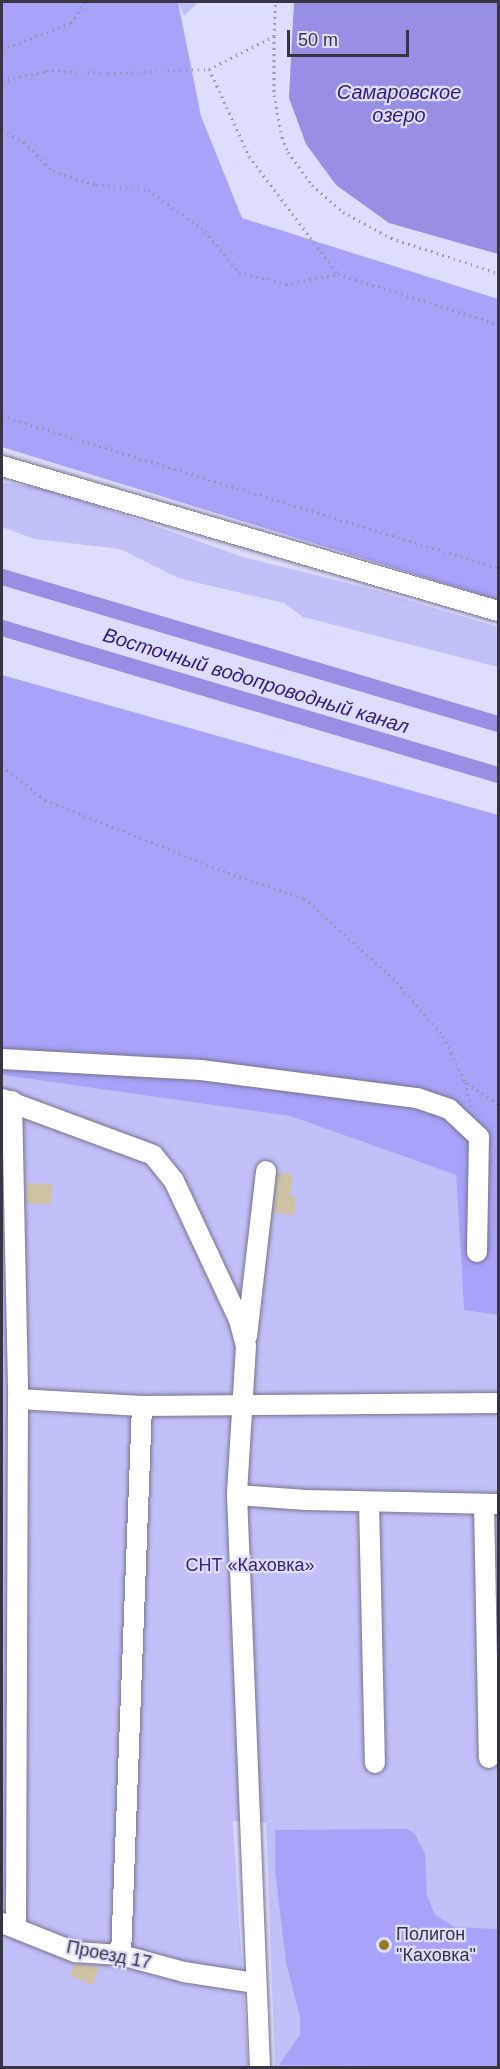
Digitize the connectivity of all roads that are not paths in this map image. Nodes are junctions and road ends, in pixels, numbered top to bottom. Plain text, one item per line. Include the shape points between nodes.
1 (2, 466) edge
2 (498, 611) edge
3 (2, 1059) edge
4 (7, 1100) edge
5 (266, 1172) dead end
6 (477, 1252) dead end
7 (246, 1346) junction
8 (18, 1399) junction
9 (498, 1403) edge
10 (242, 1405) junction
11 (142, 1406) junction
12 (237, 1495) junction
13 (369, 1502) junction
14 (491, 1504) edge
15 (489, 1758) dead end
16 (375, 1763) dead end
17 (9, 1925) edge
18 (121, 1954) junction
19 (254, 1983) junction
20 (260, 2067) edge

1 - 2 street
3 - 6 street via 201,1070 417,1098 449,1109 479,1137
4 - 7 street via 153,1155 174,1181 239,1320
4 - 8 street
5 - 7 street
7 - 10 street
8 - 11 street
8 - 17 street
9 - 10 street
10 - 11 street
10 - 12 street
11 - 18 street
12 - 13 street
12 - 19 street
13 - 14 street
13 - 16 street
14 - 15 street
17 - 18 street, Проезд 17 via 75,1952
18 - 19 street, Проезд 17 via 184,1972
19 - 20 street

